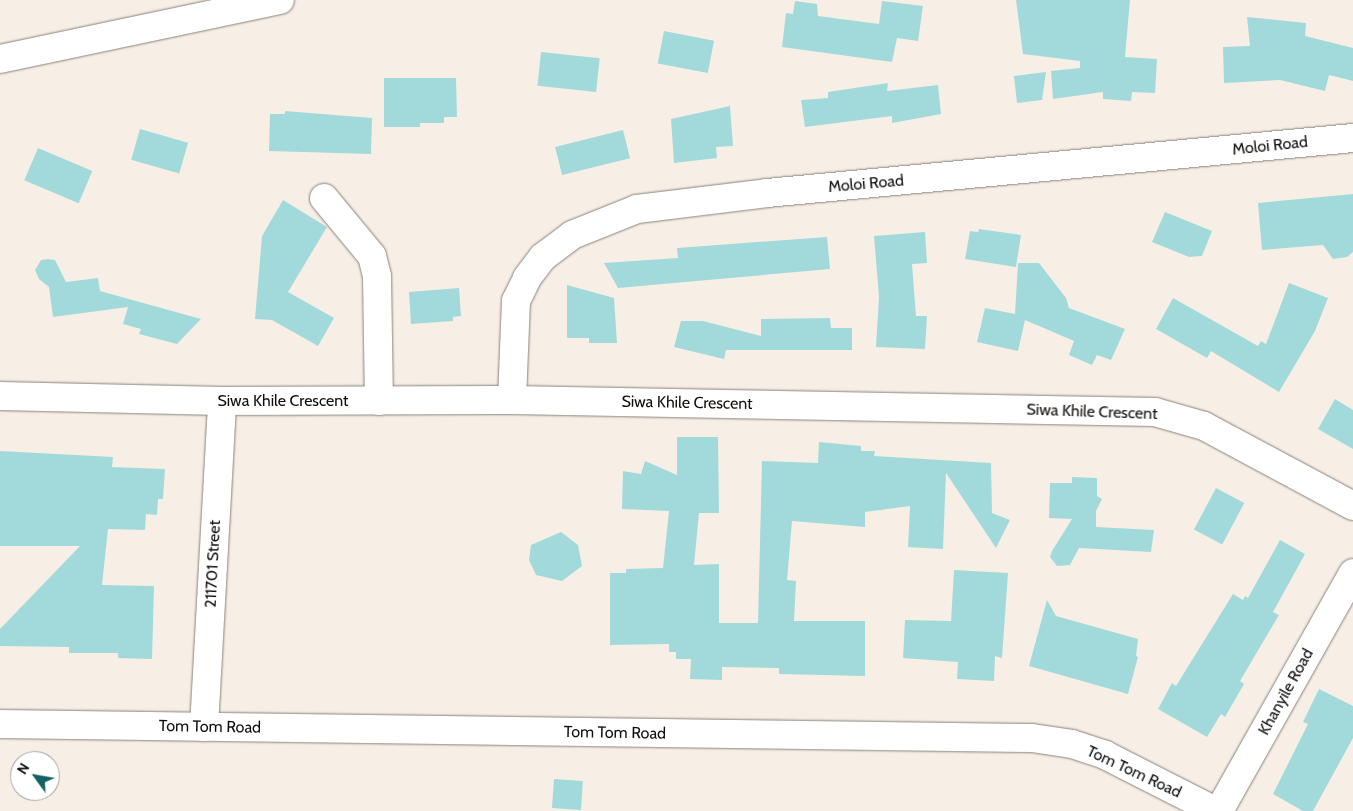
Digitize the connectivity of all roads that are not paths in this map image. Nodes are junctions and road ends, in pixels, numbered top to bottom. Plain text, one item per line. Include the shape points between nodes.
1 (280, 0) edge
2 (0, 59) edge
3 (1353, 138) edge
4 (324, 198) dead end
5 (0, 396) edge
6 (380, 400) junction
7 (512, 400) junction
8 (222, 401) junction
9 (1353, 506) edge
10 (1353, 574) edge
11 (0, 724) edge
12 (204, 728) junction
13 (1214, 811) edge
14 (1220, 811) edge

1 - 2 street
3 - 7 street, Moloi Road via 767,193 637,209 572,235 542,257 527,278 516,301
4 - 6 street via 372,256 376,276
5 - 8 street, Siwa Khile Crescent
6 - 7 street, Siwa Khile Crescent
6 - 8 street, Siwa Khile Crescent
7 - 9 street, Siwa Khile Crescent via 1155,412 1204,426
8 - 12 street, 211701 Street
10 - 14 street, Khanyile Road
11 - 12 street, Tom Tom Road
12 - 13 street, Tom Tom Road via 1032,738 1072,744 1105,754

